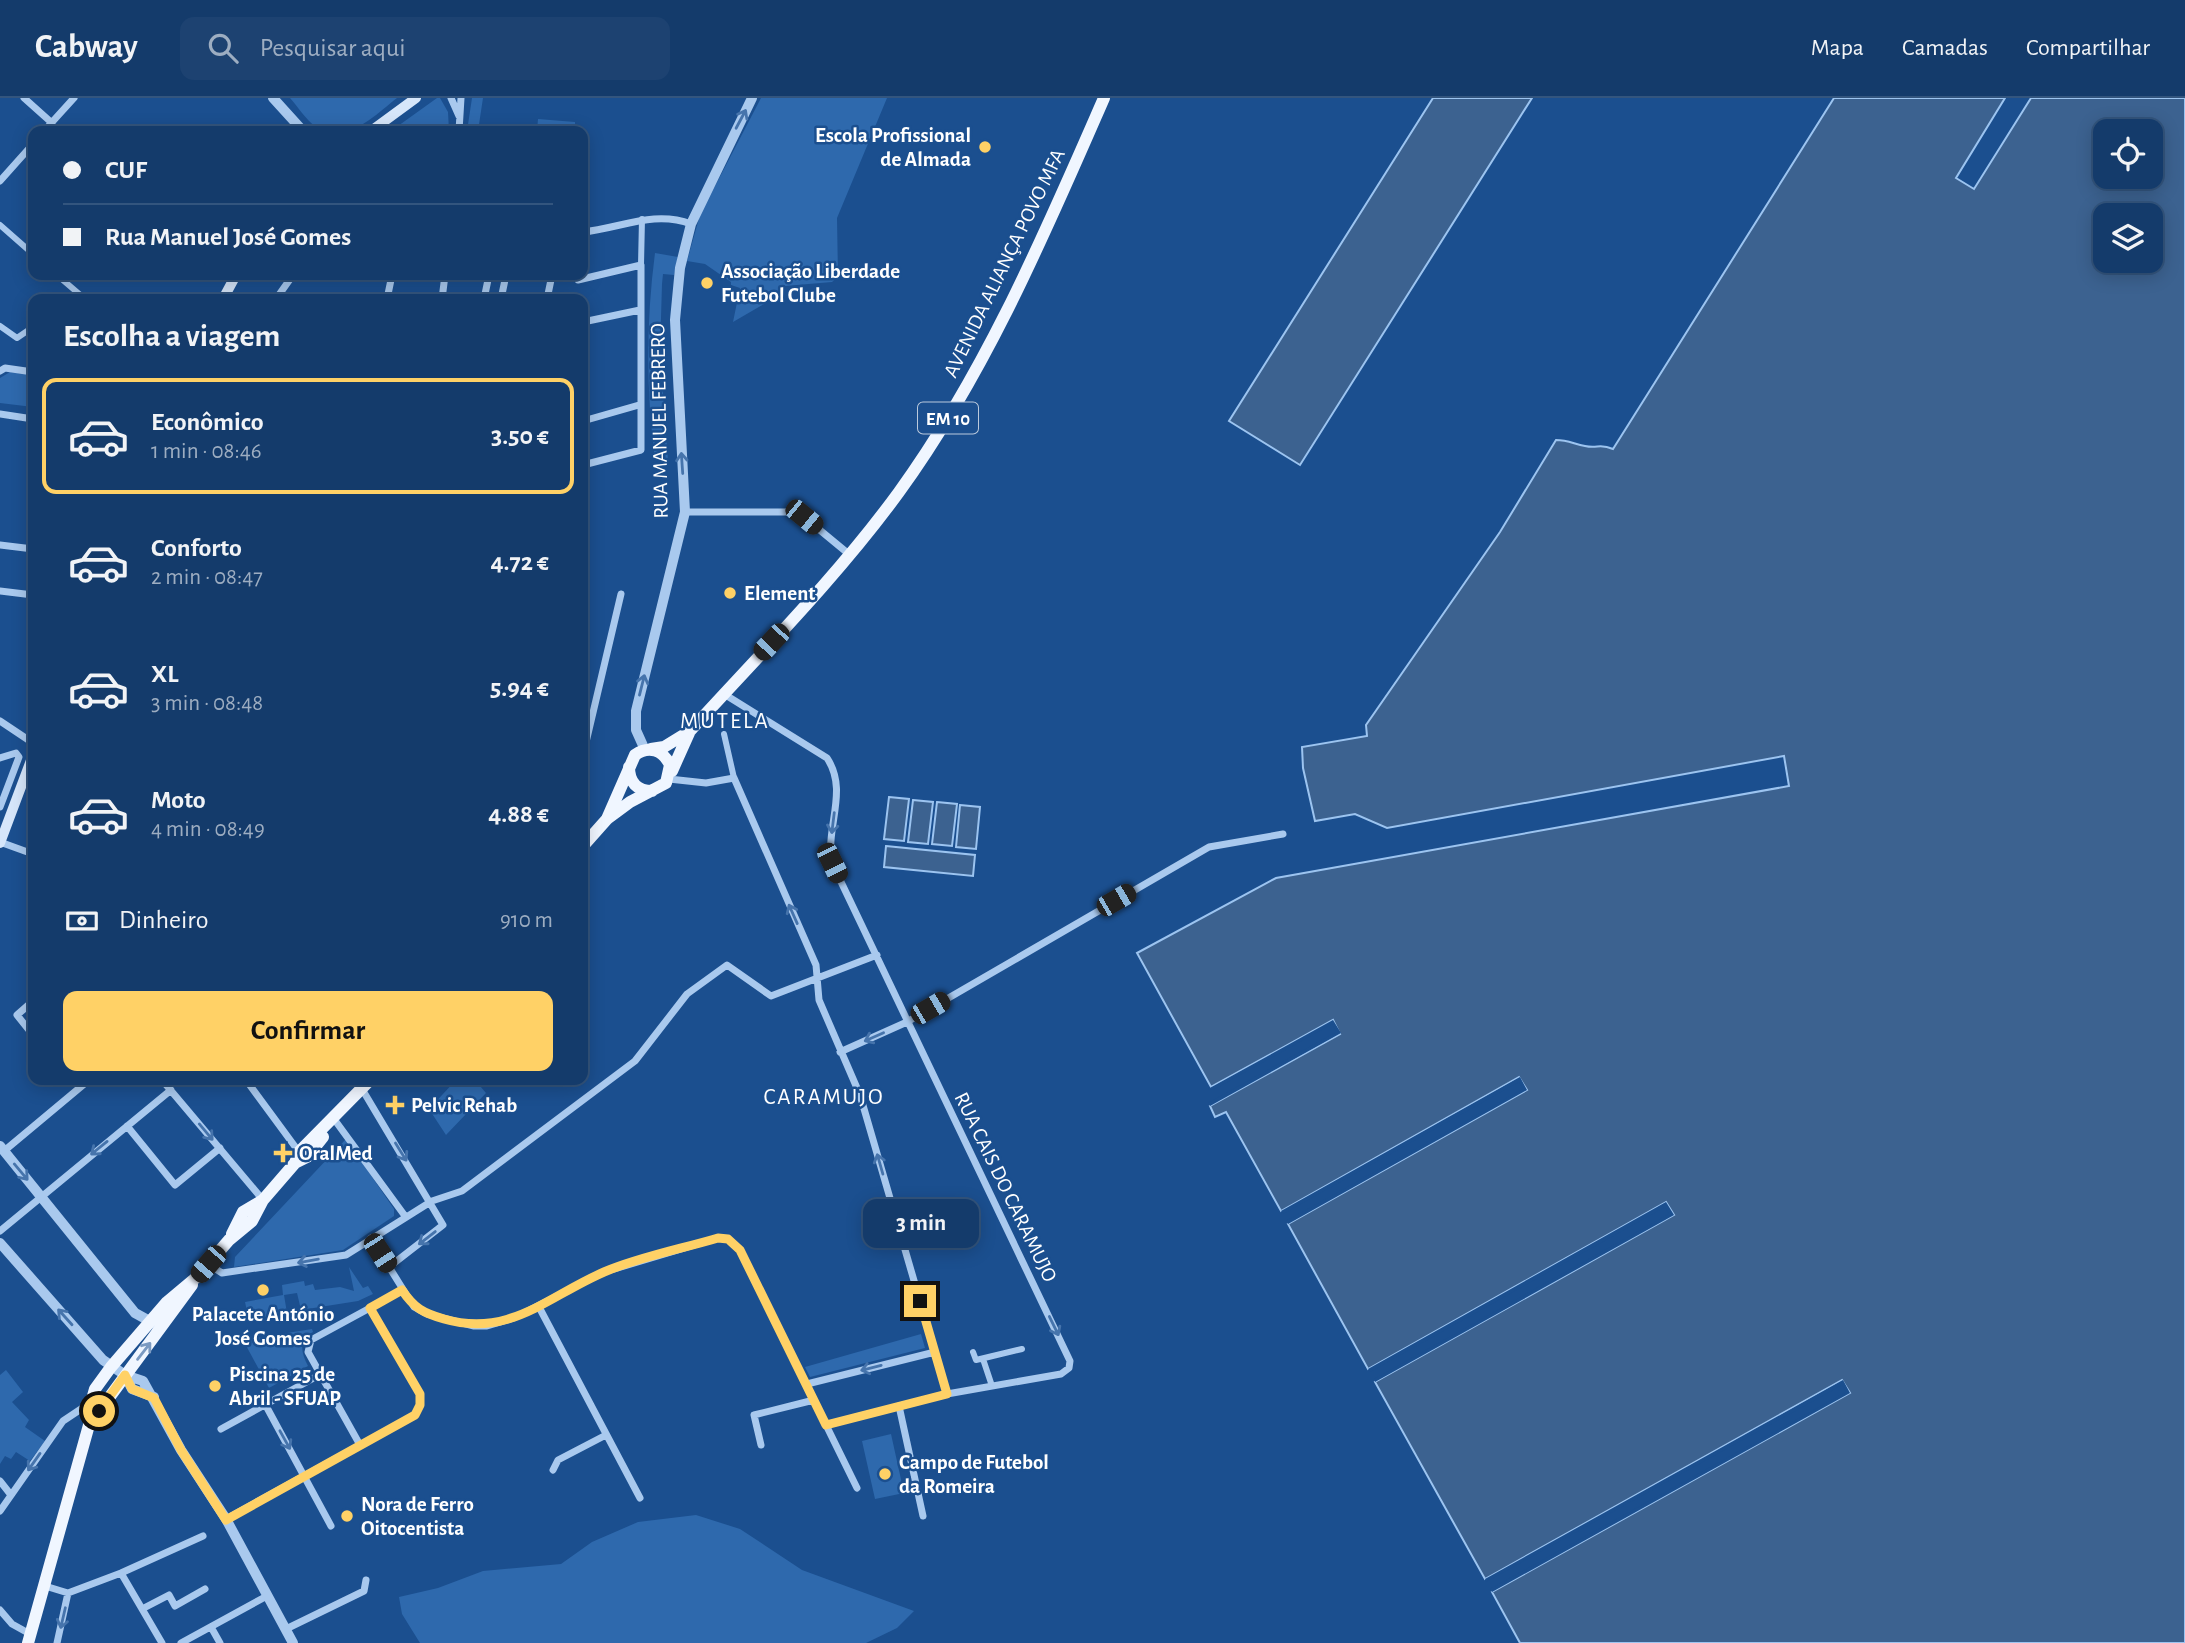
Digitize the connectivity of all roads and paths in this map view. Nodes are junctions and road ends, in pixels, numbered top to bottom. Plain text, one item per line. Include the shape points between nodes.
1 (24, 98) edge
2 (74, 98) edge
3 (273, 98) edge
4 (416, 98) edge
5 (451, 98) edge
6 (461, 98) edge
7 (752, 98) edge
8 (1104, 98) edge
9 (459, 116) junction
10 (52, 123) junction
11 (49, 126) edge
12 (298, 126) edge
13 (378, 126) edge
14 (459, 126) edge
15 (28, 150) edge
16 (0, 181) edge
17 (642, 219) junction
18 (691, 224) junction
19 (0, 225) edge
20 (588, 231) edge
21 (28, 250) edge
22 (641, 265) junction
23 (588, 278) edge
24 (63, 280) edge
25 (79, 294) edge
26 (640, 310) junction
27 (588, 321) edge
28 (0, 326) edge
29 (28, 330) edge
30 (0, 371) edge
31 (28, 371) edge
32 (639, 405) junction
33 (0, 414) edge
34 (28, 418) edge
35 (588, 420) edge
36 (588, 464) edge
37 (685, 512) junction
38 (0, 545) edge
39 (28, 548) edge
40 (850, 555) junction
41 (0, 592) edge
42 (621, 594) dead end
43 (28, 595) edge
44 (724, 694) junction
45 (0, 721) edge
46 (690, 731) junction
47 (588, 734) edge
48 (724, 734) dead end
49 (28, 740) edge
50 (648, 749) junction
51 (0, 758) edge
52 (629, 765) junction
53 (28, 771) edge
54 (670, 777) junction
55 (734, 778) junction
56 (652, 791) junction
57 (0, 807) edge
58 (607, 819) junction
59 (0, 821) edge
60 (1283, 834) dead end
61 (588, 840) edge
62 (1, 841) edge
63 (28, 852) edge
64 (877, 955) junction
65 (817, 978) junction
66 (28, 1005) edge
67 (907, 1022) junction
68 (28, 1029) edge
69 (840, 1052) junction
70 (83, 1085) edge
71 (166, 1085) edge
72 (249, 1085) edge
73 (365, 1085) edge
74 (367, 1085) edge
75 (171, 1090) junction
76 (334, 1119) junction
77 (127, 1126) junction
78 (220, 1148) junction
79 (2, 1149) edge
80 (298, 1160) junction
81 (42, 1197) junction
82 (263, 1200) junction
83 (432, 1201) junction
84 (405, 1216) junction
85 (0, 1231) edge
86 (371, 1238) junction
87 (0, 1243) edge
88 (208, 1264) junction
89 (389, 1267) junction
90 (198, 1276) junction
91 (402, 1290) junction
92 (539, 1307) junction
93 (370, 1308) junction
94 (148, 1322) junction
95 (163, 1326) junction
96 (1022, 1349) dead end
97 (935, 1352) junction
98 (973, 1352) dead end
99 (983, 1359) junction
100 (111, 1367) junction
101 (321, 1374) junction
102 (125, 1375) junction
103 (807, 1384) junction
104 (992, 1386) junction
105 (947, 1394) junction
106 (814, 1400) junction
107 (90, 1403) junction
108 (265, 1404) junction
109 (899, 1406) junction
110 (89, 1425) junction
111 (826, 1425) junction
112 (221, 1429) dead end
113 (606, 1435) junction
114 (360, 1445) junction
115 (761, 1445) dead end
116 (553, 1470) dead end
117 (305, 1476) junction
118 (0, 1481) edge
119 (857, 1488) dead end
120 (11, 1494) junction
121 (640, 1498) dead end
122 (0, 1511) edge
123 (923, 1516) dead end
124 (226, 1520) junction
125 (331, 1526) dead end
126 (203, 1536) dead end
127 (121, 1573) junction
128 (366, 1580) dead end
129 (45, 1586) junction
130 (205, 1589) dead end
131 (68, 1593) junction
132 (267, 1596) junction
133 (142, 1609) junction
134 (0, 1610) edge
135 (211, 1627) junction
136 (286, 1629) junction
137 (29, 1639) edge
138 (57, 1643) edge
139 (162, 1643) edge
140 (181, 1643) edge
141 (220, 1643) edge
142 (293, 1643) edge

1 - 10 street
2 - 10 street
3 - 12 street
4 - 13 main road
5 - 9 street
6 - 9 street
18 -> 7 street, RUA MANUEL FEBRERO
8 - 40 main road, AVENIDA ALIANÇA POVO MFA / EM 10 via 979,364 900,491
9 - 14 street
10 - 11 street
15 - 16 street
17 - 18 street via 672,217
17 - 20 street
17 - 22 street
37 -> 18 street, RUA MANUEL FEBRERO via 675,320 680,268
19 - 21 street
22 - 23 street
22 - 26 street
24 - 25 street
26 - 27 street
26 - 32 street
28 - 29 street via 17,338
30 - 31 street
32 - 35 street
32 - 36 street via 641,450
33 - 34 street
37 - 40 street via 790,512 804,517
50 -> 37 street, RUA MANUEL FEBRERO via 636,730 636,711
38 - 39 street
40 - 44 main road, AVENIDA ALIANÇA POVO MFA / EM 10
41 - 43 street
42 - 47 street
44 - 46 main road, AVENIDA ALIANÇA POVO MFA / EM 10
44 -> 64 street, RUA CAIS DO CARAMUJO via 827,758 835,770 838,788 832,863
45 - 49 street
46 - 50 main road, AVENIDA ALIANÇA POVO MFA / EM 10 via 664,747
46 - 54 main road, AVENIDA ALIANÇA POVO MFA / EM 10
48 - 55 street
50 - 52 main road, EM 10 via 635,755
50 - 54 main road via 666,756
51 - 57 street via 16,753 19,757
52 - 56 main road via 636,786
52 - 58 main road, EM 10
53 - 62 main road
54 - 55 street via 706,783
54 - 56 main road, EM 10
65 -> 55 street via 816,965
56 - 58 main road, EM 10
58 - 61 main road, EM 10
59 - 62 street
60 - 67 street via 1209,846
62 - 63 street
64 - 65 street
64 - 67 street, RUA CAIS DO CARAMUJO
65 - 69 street via 819,1000
65 - 83 street via 771,996 727,965 719,968 687,994 635,1061 462,1191
66 - 68 street via 17,1015
67 -> 69 street
67 -> 104 street, RUA CAIS DO CARAMUJO via 1069,1357 1069,1368 1061,1374
97 -> 69 street via 860,1095
70 - 79 street
71 - 75 street
72 - 80 street
73 - 76 main road
74 -> 83 street
75 - 77 street
75 -> 78 street
76 - 80 main road
76 - 84 street
77 - 78 street via 175,1185
77 -> 81 street
78 - 82 street
79 -> 81 street
80 - 82 main road
81 - 85 street
81 - 94 street via 135,1313
82 - 88 main road via 243,1212 229,1240
83 - 84 street
83 -> 89 street via 443,1226
84 - 86 street
86 -> 88 street via 346,1255 251,1271 222,1273
86 - 89 street
100 -> 87 street
88 - 90 main road
89 - 91 street
90 - 94 main road
90 - 95 main road
91 - 92 street via 414,1307 427,1314 474,1326
91 - 93 street
92 - 103 street via 604,1272 725,1238 738,1246
92 - 113 street
93 - 101 street via 312,1340 308,1352
93 - 114 street via 420,1394 420,1405 415,1415
94 - 95 street
94 - 100 main road
102 -> 95 main road
96 - 99 street
97 -> 103 street
97 - 105 street
98 - 99 street via 976,1360
99 - 104 street
100 - 102 street
100 - 107 main road
101 - 108 street
101 - 114 street
102 - 110 main road
102 - 124 street via 143,1381
103 - 106 street
104 - 105 street
105 - 109 street
106 - 111 street
106 - 115 street via 754,1415
107 - 110 main road
107 -> 120 street via 63,1422
108 - 112 street
108 -> 117 street
109 - 111 street
109 - 123 street
110 - 129 main road
111 - 119 street
113 - 116 street via 558,1460
113 - 121 street
114 - 117 street
117 - 124 street
117 - 125 street
118 - 120 street
120 - 122 street
124 - 132 street
126 - 127 street
127 - 131 street
127 - 133 street
128 - 136 street via 364,1591
129 - 131 street
129 - 137 main road
130 - 133 street via 174,1606 169,1595
131 -> 138 street
132 - 135 street
132 - 136 street
133 - 139 street
134 - 137 street
135 - 140 street
135 - 141 street
136 - 142 street

